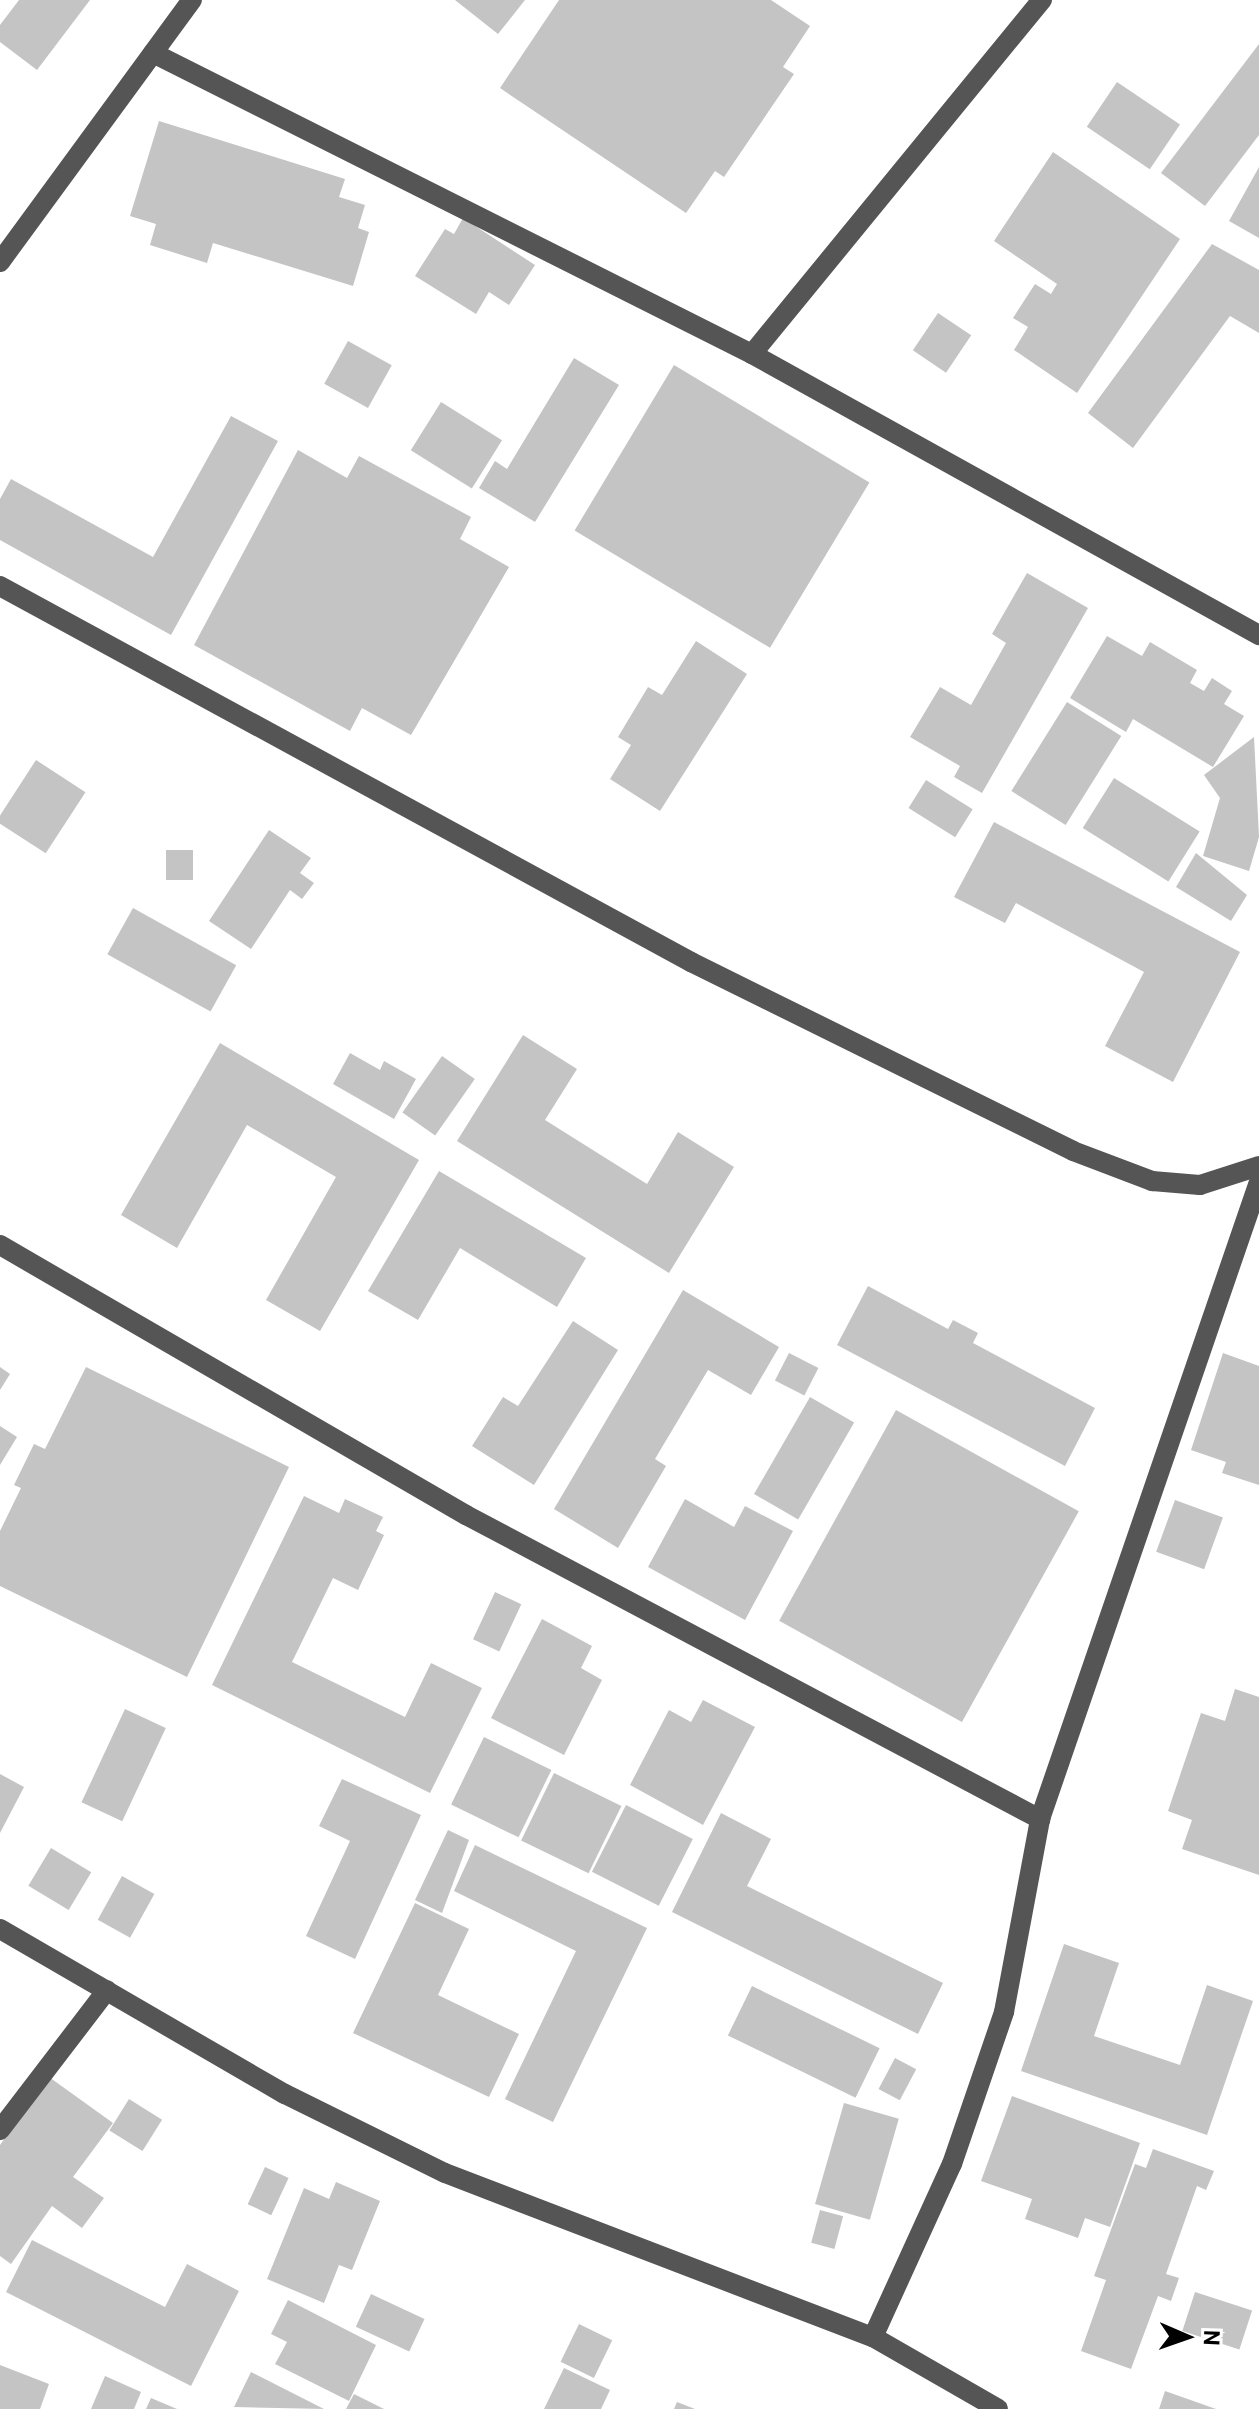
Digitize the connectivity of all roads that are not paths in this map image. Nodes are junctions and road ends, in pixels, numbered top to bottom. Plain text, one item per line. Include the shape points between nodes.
1 (192, 0) edge
2 (1042, 0) edge
3 (153, 53) junction
4 (0, 262) edge
5 (752, 354) junction
6 (0, 586) edge
7 (1259, 635) edge
8 (1259, 1166) edge
9 (1259, 1182) edge
10 (0, 1245) edge
11 (1040, 1819) junction
12 (0, 1929) edge
13 (107, 1990) junction
14 (0, 2130) edge
15 (873, 2337) junction
16 (998, 2409) edge

1 - 3 street
2 - 5 street
3 - 4 street
3 - 5 street
5 - 7 street
6 - 8 street via 691,962 1073,1151 1164,1182 1200,1185
9 - 11 street
10 - 11 street via 466,1515
11 - 15 street via 1004,2012 952,2164
12 - 13 street
13 - 14 street
13 - 15 street via 285,2094 445,2173
15 - 16 street

